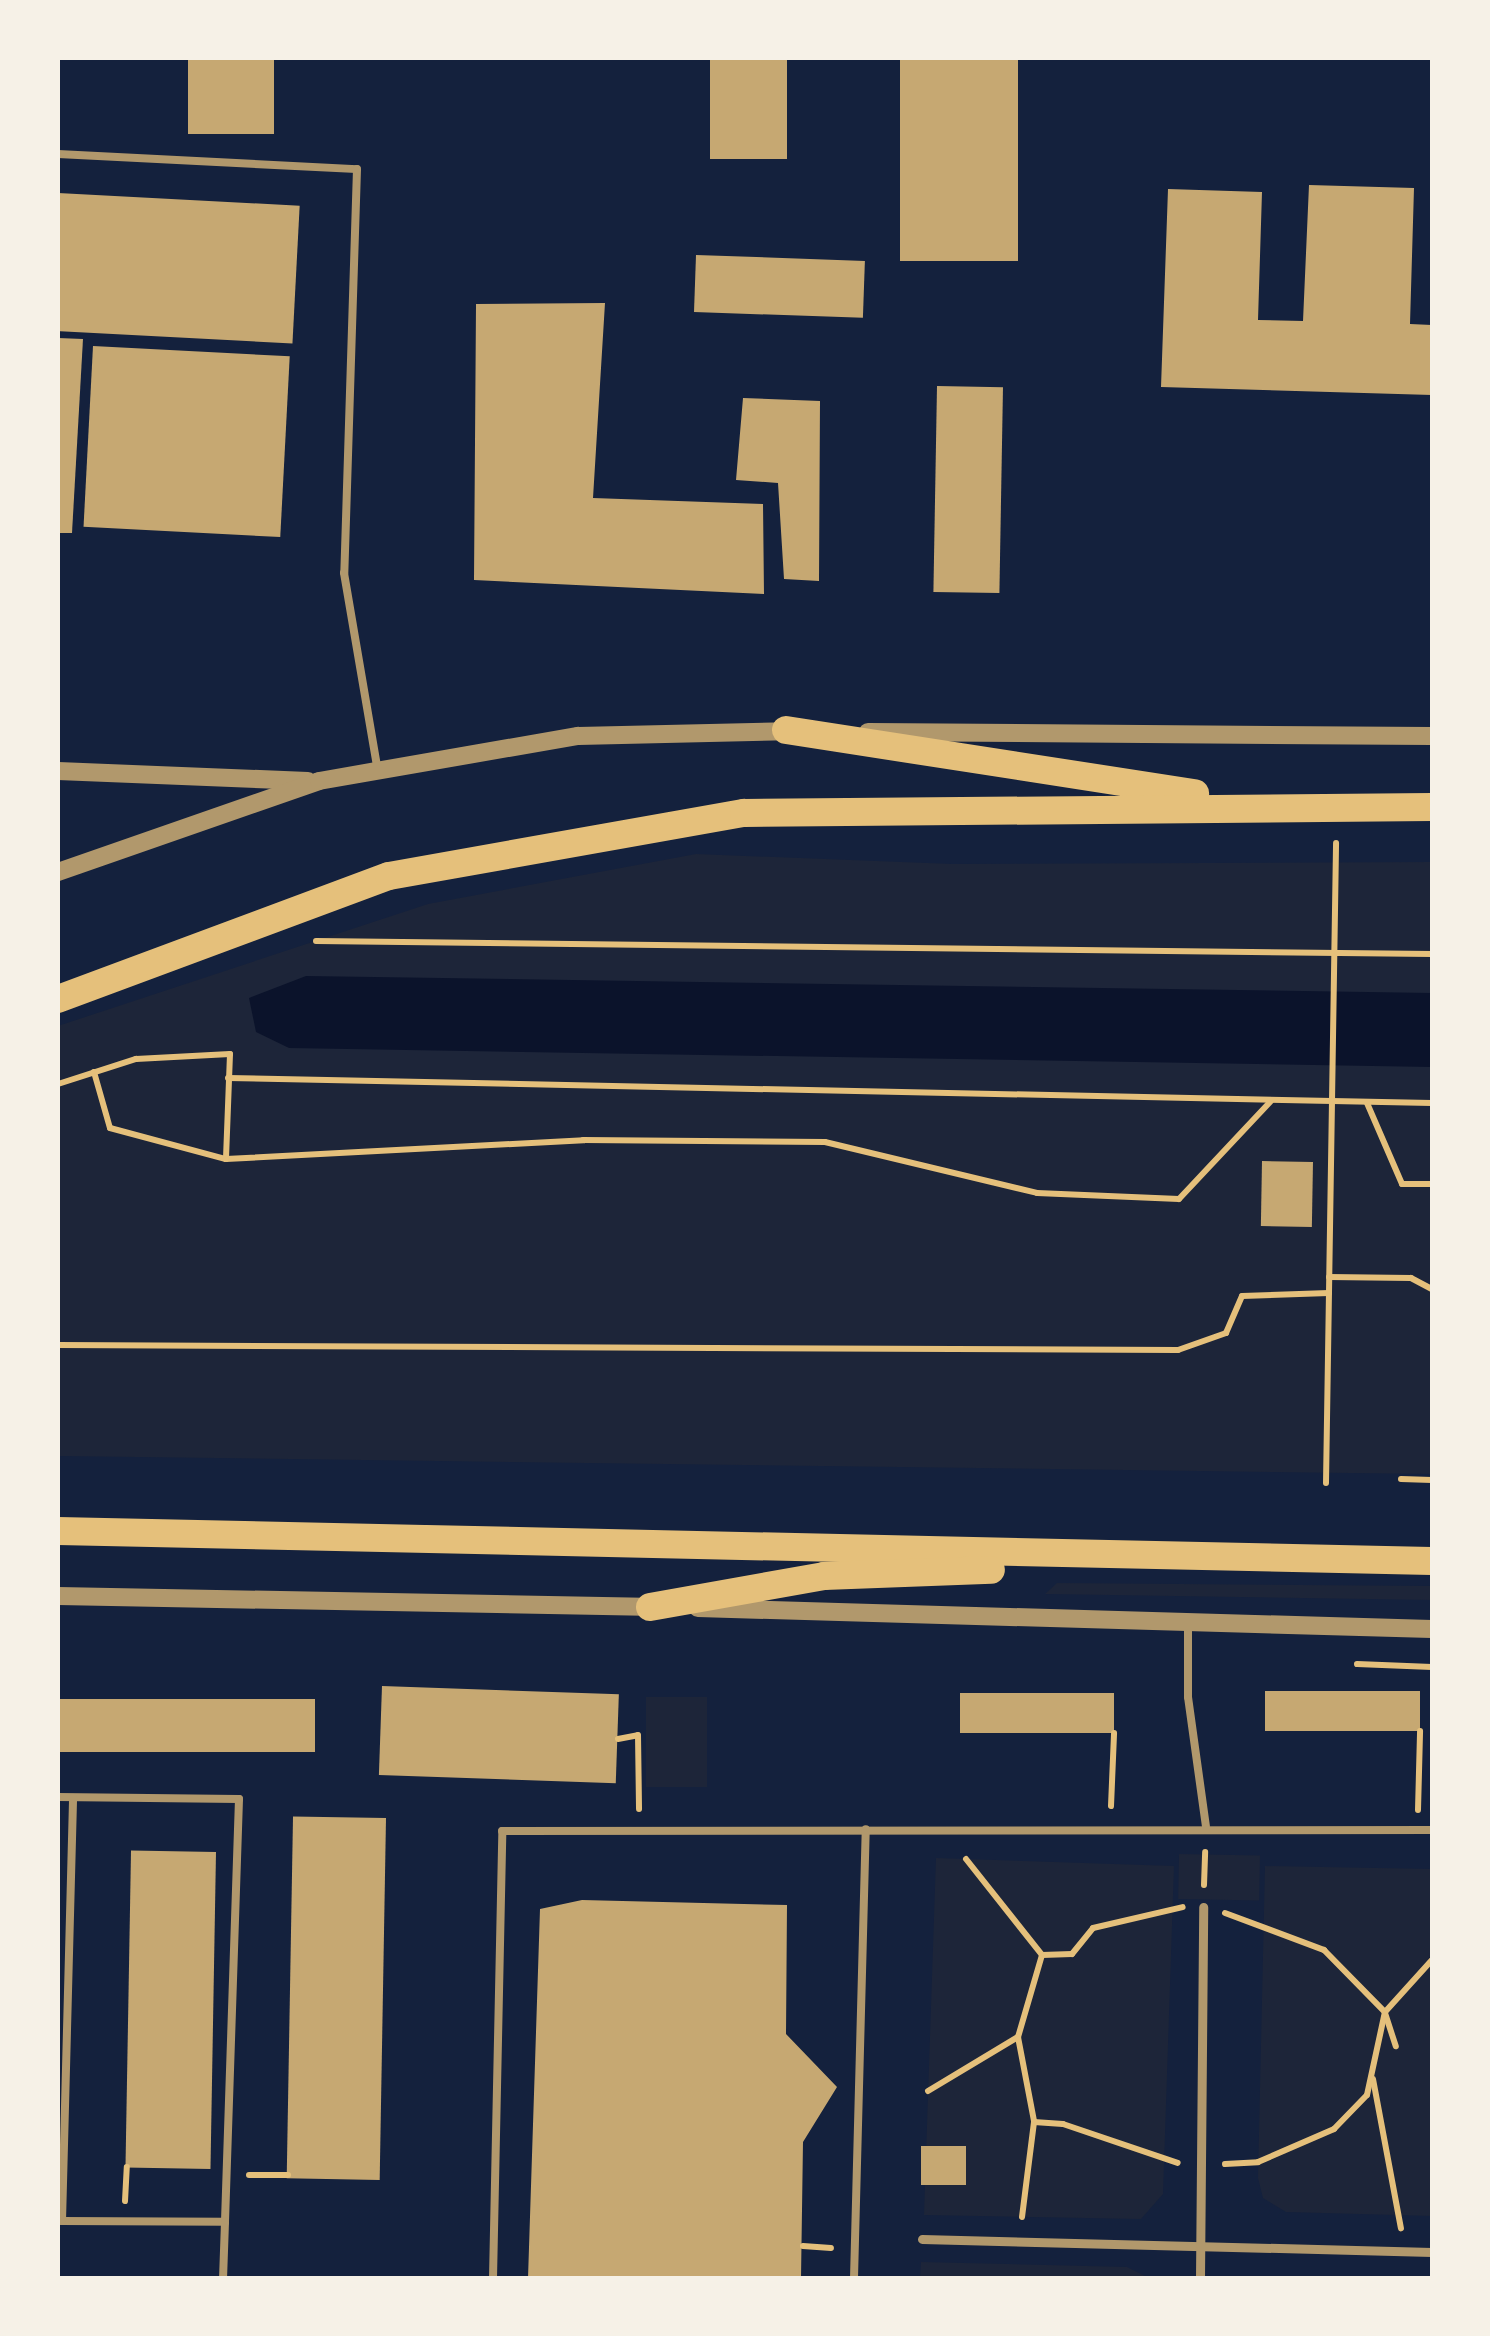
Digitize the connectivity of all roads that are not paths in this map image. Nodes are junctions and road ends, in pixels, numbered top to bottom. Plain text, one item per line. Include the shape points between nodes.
1 (58, 154) edge
2 (786, 730) junction
3 (1432, 736) edge
4 (58, 771) edge
5 (378, 771) junction
6 (318, 781) junction
7 (1271, 804) junction
8 (1432, 807) edge
9 (58, 872) edge
10 (58, 999) edge
11 (58, 1531) edge
12 (1274, 1560) junction
13 (1432, 1561) edge
14 (58, 1596) edge
15 (650, 1607) junction
16 (1188, 1625) junction
17 (1432, 1630) edge
18 (58, 1797) edge
19 (73, 1798) junction
20 (1206, 1826) junction
21 (866, 1829) junction
22 (1432, 1830) edge
23 (1203, 1907) road end
24 (60, 2221) edge
25 (225, 2222) junction
26 (922, 2239) dead end
27 (1200, 2247) junction
28 (1432, 2252) edge
29 (223, 2278) edge
30 (494, 2278) edge
31 (854, 2278) edge
32 (1200, 2278) edge

1 - 5 lane via 357,169 344,573
2 - 3 street
2 - 5 street via 578,736
2 - 7 highway
4 - 6 street
5 - 6 street
6 - 9 street
7 - 8 highway
7 - 10 highway via 744,813 389,876
11 - 12 highway
12 - 13 highway
12 - 15 highway via 824,1576
14 - 15 street
15 - 16 street
16 - 17 street
16 - 20 lane via 1188,1697
18 - 19 lane
19 - 24 lane
19 - 25 lane via 239,1799
20 - 21 lane
20 - 22 lane
21 - 30 lane via 502,1831
21 - 31 lane
23 - 27 street
24 - 25 lane
25 - 29 lane
26 - 27 street
27 - 28 street
27 - 32 street

